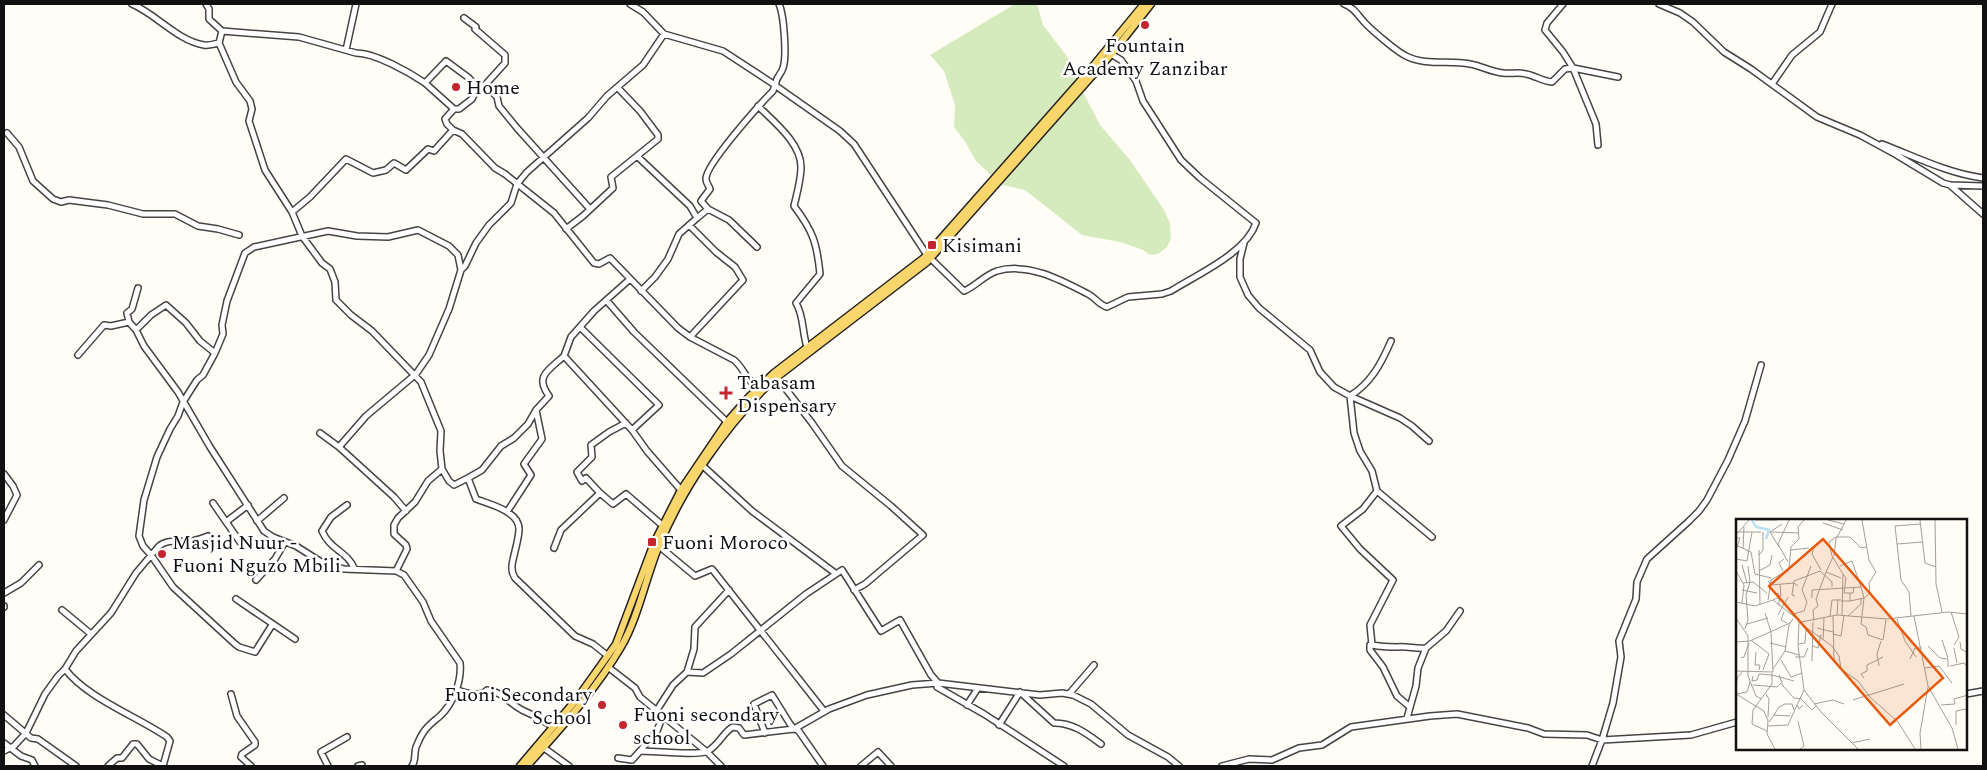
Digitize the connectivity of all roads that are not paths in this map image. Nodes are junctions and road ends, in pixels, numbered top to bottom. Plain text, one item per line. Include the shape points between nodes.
1 (132, 4) edge
2 (206, 4) edge
3 (356, 4) edge
4 (630, 4) edge
5 (779, 4) edge
6 (1144, 4) edge
7 (1151, 4) edge
8 (1344, 4) edge
9 (1563, 4) edge
10 (1659, 4) edge
11 (1832, 4) edge
12 (464, 18) dead end
13 (222, 31) junction
14 (664, 34) junction
15 (219, 43) junction
16 (346, 50) junction
17 (1111, 54) junction
18 (1572, 68) junction
19 (1618, 77) dead end
20 (1084, 81) junction
21 (425, 83) junction
22 (1772, 84) junction
23 (485, 85) junction
24 (775, 85) junction
25 (477, 88) junction
26 (618, 88) junction
27 (758, 106) junction
28 (454, 109) junction
29 (453, 130) junction
30 (7, 133) dead end
31 (1868, 139) junction
32 (1598, 146) dead end
33 (638, 157) junction
34 (544, 158) junction
35 (1983, 178) edge
36 (517, 184) junction
37 (1950, 186) junction
38 (1983, 186) edge
39 (590, 209) junction
40 (708, 209) junction
41 (292, 212) junction
42 (1983, 214) edge
43 (697, 218) junction
44 (689, 225) junction
45 (566, 229) junction
46 (239, 235) dead end
47 (302, 236) junction
48 (1244, 242) junction
49 (758, 247) dead end
50 (929, 257) junction
51 (461, 270) junction
52 (630, 279) junction
53 (138, 288) dead end
54 (641, 291) junction
55 (607, 301) junction
56 (129, 322) junction
57 (580, 327) junction
58 (136, 330) junction
59 (690, 337) junction
60 (1391, 341) dead end
61 (807, 347) junction
62 (215, 354) junction
63 (78, 355) dead end
64 (564, 356) junction
65 (1761, 365) dead end
66 (416, 374) junction
67 (775, 375) junction
68 (758, 387) junction
69 (1350, 396) junction
70 (183, 402) junction
71 (536, 410) junction
72 (626, 422) junction
73 (727, 422) junction
74 (632, 430) junction
75 (320, 433) dead end
76 (1429, 441) dead end
77 (339, 447) junction
78 (703, 466) junction
79 (442, 469) junction
80 (4, 474) edge
81 (468, 478) junction
82 (681, 490) junction
83 (1377, 491) junction
84 (600, 493) junction
85 (284, 498) dead end
86 (214, 503) dead end
87 (248, 505) junction
88 (347, 505) dead end
89 (406, 511) junction
90 (507, 512) junction
91 (4, 520) edge
92 (257, 521) junction
93 (226, 522) junction
94 (662, 525) junction
95 (208, 536) dead end
96 (1432, 536) dead end
97 (240, 542) dead end
98 (285, 542) junction
99 (659, 546) junction
100 (554, 548) dead end
101 (152, 555) junction
102 (39, 565) dead end
103 (354, 568) junction
104 (396, 571) junction
105 (835, 573) junction
106 (256, 580) dead end
107 (729, 590) junction
108 (854, 590) junction
109 (4, 593) edge
110 (236, 599) dead end
111 (62, 610) dead end
112 (1460, 611) dead end
113 (272, 625) junction
114 (760, 629) junction
115 (91, 634) junction
116 (295, 639) dead end
117 (1372, 645) junction
118 (1426, 648) junction
119 (608, 656) junction
120 (1094, 665) dead end
121 (608, 667) junction
122 (65, 669) junction
123 (687, 672) junction
124 (938, 684) junction
125 (978, 688) junction
126 (457, 690) junction
127 (1020, 692) junction
128 (1983, 692) edge
129 (231, 694) dead end
130 (1069, 694) junction
131 (1967, 694) edge
132 (967, 705) junction
133 (1410, 707) junction
134 (657, 710) junction
135 (824, 711) junction
136 (4, 715) edge
137 (663, 715) junction
138 (1407, 718) junction
139 (1736, 722) edge
140 (1000, 724) junction
141 (554, 727) junction
142 (794, 729) junction
143 (26, 733) junction
144 (765, 733) junction
145 (347, 737) dead end
146 (1602, 740) junction
147 (4, 743) edge
148 (1101, 744) dead end
149 (544, 748) junction
150 (6, 750) edge
151 (640, 751) junction
152 (706, 752) junction
153 (618, 758) dead end
154 (35, 766) edge
155 (76, 766) edge
156 (108, 766) edge
157 (163, 766) edge
158 (251, 766) edge
159 (328, 766) edge
160 (412, 766) edge
161 (520, 766) edge
162 (527, 766) edge
163 (569, 766) edge
164 (720, 766) edge
165 (823, 766) edge
166 (861, 766) edge
167 (891, 766) edge
168 (1064, 766) edge
169 (1179, 766) edge
170 (1222, 766) edge
171 (1592, 766) edge

1 - 15 street via 180,36 204,46
2 - 13 street via 209,19
3 - 16 street
4 - 14 street via 643,12
5 - 24 street via 783,20 784,62
6 - 20 main road
7 - 17 main road
8 - 18 street via 1352,7 1366,24 1406,56 1436,63 1453,61 1504,73 1521,73 1544,82 1552,82 1565,69
9 - 18 street via 1545,30 1564,52
10 - 22 street via 1694,22 1724,52
11 - 22 street via 1820,32 1792,55
12 - 23 street via 505,55 504,63
13 - 15 street
13 - 16 street via 299,36
14 - 24 street via 723,52
14 - 26 street via 644,65
15 - 41 street via 236,82 250,100 249,121 264,170
16 - 21 street via 363,53
17 - 20 main road
17 - 48 street via 1121,60 1136,81 1143,101 1181,160 1256,223
18 - 19 street
18 - 32 street via 1596,124
20 - 50 main road
21 - 25 street via 446,61
21 - 28 street
22 - 31 street via 1817,117
23 - 25 street
23 - 34 street
24 - 27 street
24 - 50 street via 854,144
25 - 28 street via 472,99 459,110
26 - 33 street via 659,137
26 - 34 street
27 - 40 street via 706,175 710,189 701,201
27 - 61 street via 799,153 801,166 794,206 813,235 820,274 796,303 801,311 802,334
28 - 29 street via 445,119
29 - 36 street via 462,134 495,168
29 - 41 street via 434,150 428,149 406,170 394,163 373,174 346,159
30 - 46 street via 19,147 33,181 53,199 108,205 143,214 175,214 198,226
31 - 35 street via 1945,170
31 - 37 street
33 - 39 street via 611,177 613,188
33 - 43 street via 690,206
34 - 36 street
34 - 39 street
36 - 45 street via 554,213
36 - 51 street via 511,203 485,231
37 - 38 street
37 - 42 street
39 - 45 street
40 - 43 street
40 - 49 street via 729,220
41 - 47 street
43 - 44 street
44 - 54 street via 679,234 668,259 655,277
44 - 59 street via 735,267 742,280
45 - 52 street via 594,263 600,264 610,258
47 - 51 street via 328,231 388,237 418,230 449,246 458,255
47 - 62 street via 254,247 245,253 227,301
47 - 66 street via 330,269 336,300
48 - 50 street via 1171,291 1128,297 1107,307 1069,284 1026,269 996,272 982,277 964,291
48 - 69 street via 1240,277 1248,295 1310,350 1320,372
50 - 61 main road
50 - 67 main road via 900,284
51 - 66 street via 449,309 429,355
52 - 54 street
52 - 55 street
53 - 56 street via 132,309 127,313
54 - 59 street
55 - 57 street
55 - 73 street via 634,332
56 - 58 street
56 - 63 street via 104,325
57 - 64 street via 571,337
57 - 74 street via 659,405
58 - 62 street via 166,305
58 - 70 street
59 - 68 street via 734,360 749,382
60 - 69 street via 1379,367 1361,389
61 - 67 main road
62 - 70 street
64 - 71 street via 542,379 550,396
64 - 72 street
65 - 146 street via 1745,422 1707,500 1699,512 1647,559 1637,582 1636,599 1619,641 1621,657
66 - 77 street via 366,416
66 - 79 street via 441,432
67 - 68 main road
67 - 78 main road
67 - 108 street via 842,466 923,535
68 - 73 main road
69 - 76 street via 1400,418
69 - 83 street via 1354,433 1372,471
70 - 87 street
70 - 101 street via 157,457 144,500 139,536
71 - 81 street via 528,424 501,446 482,470
71 - 90 street via 542,439 524,464 531,475
72 - 74 street
72 - 84 street via 591,445 592,457 577,472 582,480 586,478
73 - 82 main road
74 - 82 street
75 - 77 street
77 - 89 street
78 - 99 main road
78 - 105 street via 752,511
79 - 81 street via 454,485
79 - 89 street via 428,481
80 - 91 street via 17,495
81 - 90 street via 476,499
82 - 94 main road
83 - 96 street
83 - 117 street via 1341,526 1393,580 1370,625
84 - 94 street via 613,504 626,494
84 - 100 street via 561,530
85 - 92 street
86 - 93 street
87 - 92 street
87 - 93 street
88 - 103 street via 322,531 326,540 352,562
89 - 104 street via 393,529 407,549
90 - 119 street via 516,520 519,529 512,566 515,578 575,636
92 - 98 street via 264,532
93 - 97 street
94 - 119 main road via 622,633
95 - 101 street via 163,543
98 - 103 street via 326,565
98 - 106 street
99 - 107 street via 696,576 712,569
99 - 121 main road via 627,635
101 - 113 street via 173,588 239,647 255,652
101 - 115 street
102 - 109 street via 21,584
103 - 104 street
104 - 126 street via 408,580 431,622 460,663
105 - 108 street via 842,570
105 - 114 street
107 - 114 street
107 - 123 street via 695,627 694,649
108 - 124 street via 881,631 900,620
110 - 113 street
111 - 115 street
112 - 118 street via 1446,631
113 - 116 street
114 - 123 street via 703,673
114 - 135 street
115 - 122 street
117 - 118 street
117 - 133 street via 1370,650 1383,667 1397,696
118 - 133 street
119 - 141 main road
120 - 130 street
121 - 134 street
121 - 149 main road
122 - 143 street via 45,694
122 - 157 street via 106,702 167,737 170,741
123 - 134 street
124 - 125 street
124 - 132 street via 937,687
124 - 135 street via 912,685
125 - 127 street
125 - 132 street
126 - 141 street via 475,694 495,690 523,711
126 - 160 street via 441,715 423,732
127 - 130 street
127 - 140 street
127 - 148 street via 1054,723 1080,729
128 - 131 street
129 - 158 street via 237,716 255,742 242,754
130 - 169 street via 1092,704 1128,735
132 - 140 street
133 - 138 street
134 - 137 street
135 - 142 street
136 - 143 street
137 - 151 street via 657,732
137 - 152 street
138 - 146 street via 1457,714 1544,734 1587,735
138 - 170 street via 1351,728 1322,745 1299,748 1272,760 1249,759
139 - 146 street via 1691,735
140 - 168 street
141 - 161 main road
142 - 144 street
142 - 144 street via 772,695 754,704
142 - 165 street via 798,730
143 - 150 street
143 - 155 street
144 - 152 street via 744,735 739,728 729,728 721,741
145 - 159 street via 321,752
146 - 171 street
147 - 150 street
149 - 162 main road
149 - 163 street
150 - 154 street via 32,760
151 - 152 street
151 - 153 street via 632,760
152 - 164 street
156 - 157 street via 122,758 133,744 137,744 149,759
166 - 167 street via 878,752

